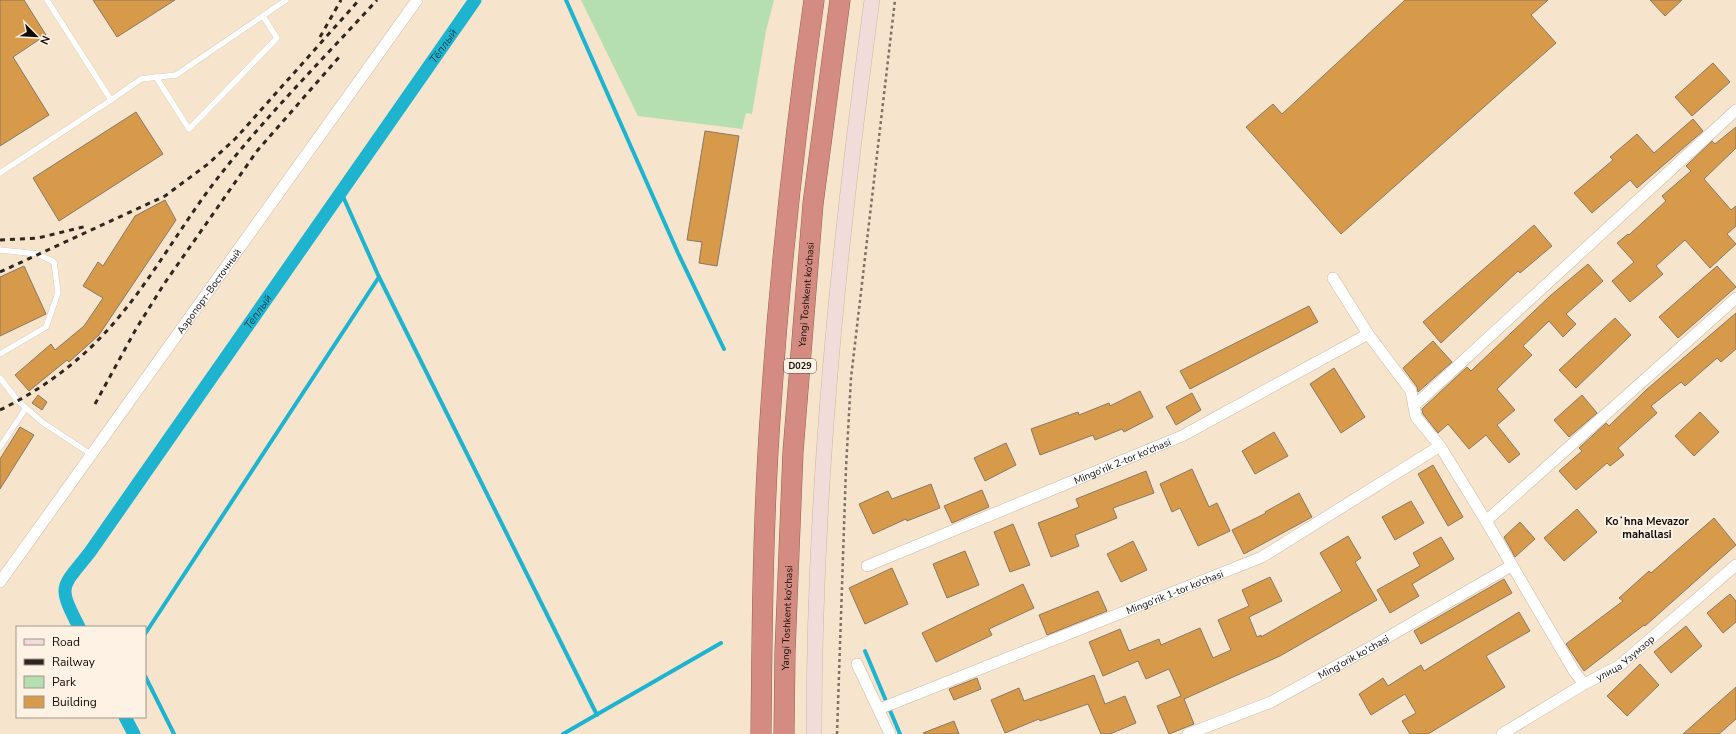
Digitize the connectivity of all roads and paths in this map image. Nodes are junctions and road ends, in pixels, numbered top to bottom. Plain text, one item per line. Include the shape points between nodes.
1 (47, 0) edge
2 (286, 0) edge
3 (417, 0) edge
4 (814, 0) edge
5 (840, 0) edge
6 (872, 0) edge
7 (895, 0) edge
8 (263, 16) junction
9 (156, 77) junction
10 (111, 100) junction
11 (1736, 110) edge
12 (0, 173) edge
13 (0, 250) edge
14 (1333, 278) dead end
15 (1736, 298) edge
16 (1368, 334) junction
17 (0, 354) edge
18 (0, 378) edge
19 (1414, 406) junction
20 (26, 408) junction
21 (1440, 446) junction
22 (0, 447) edge
23 (92, 456) junction
24 (1486, 521) junction
25 (1736, 564) edge
26 (867, 566) dead end
27 (1511, 566) junction
28 (0, 582) edge
29 (857, 664) dead end
30 (1584, 684) junction
31 (879, 709) junction
32 (760, 734) edge
33 (784, 734) edge
34 (814, 734) edge
35 (837, 734) edge
36 (890, 734) edge
37 (1188, 734) edge
38 (1502, 734) edge

1 - 10 lane
2 - 8 lane
3 - 23 street, Аэропорт-Восточный
4 - 32 highway, D029 via 788,198 771,406 764,546
5 - 33 highway, Yangi Toshkent ko‘chasi / D029 via 813,204 793,452
6 - 34 main road via 848,188 829,371 819,546
7 - 35 path via 852,378
8 - 9 lane via 176,75
8 - 9 lane via 277,38 189,128
9 - 10 lane via 141,79
10 - 12 lane
11 - 19 street
13 - 17 lane via 38,254 54,262 58,293 46,327
14 - 16 street
15 - 24 street
16 - 19 street via 1411,391
16 - 26 street, Mingo‘rik 2-tor ko‘chasi via 1182,436
18 - 20 lane
19 - 21 street via 1416,417
20 - 22 lane
20 - 23 lane
21 - 24 street
21 - 31 street, Mingo‘rik 1-tor ko‘chasi via 1262,557
23 - 28 street, Аэропорт-Восточный
24 - 27 street
25 - 30 street, улица Узумзор via 1619,666
27 - 30 street
27 - 37 street, Ming'orik ko'chasi via 1271,702
29 - 31 street
30 - 38 street, улица Узумзор
31 - 36 street

